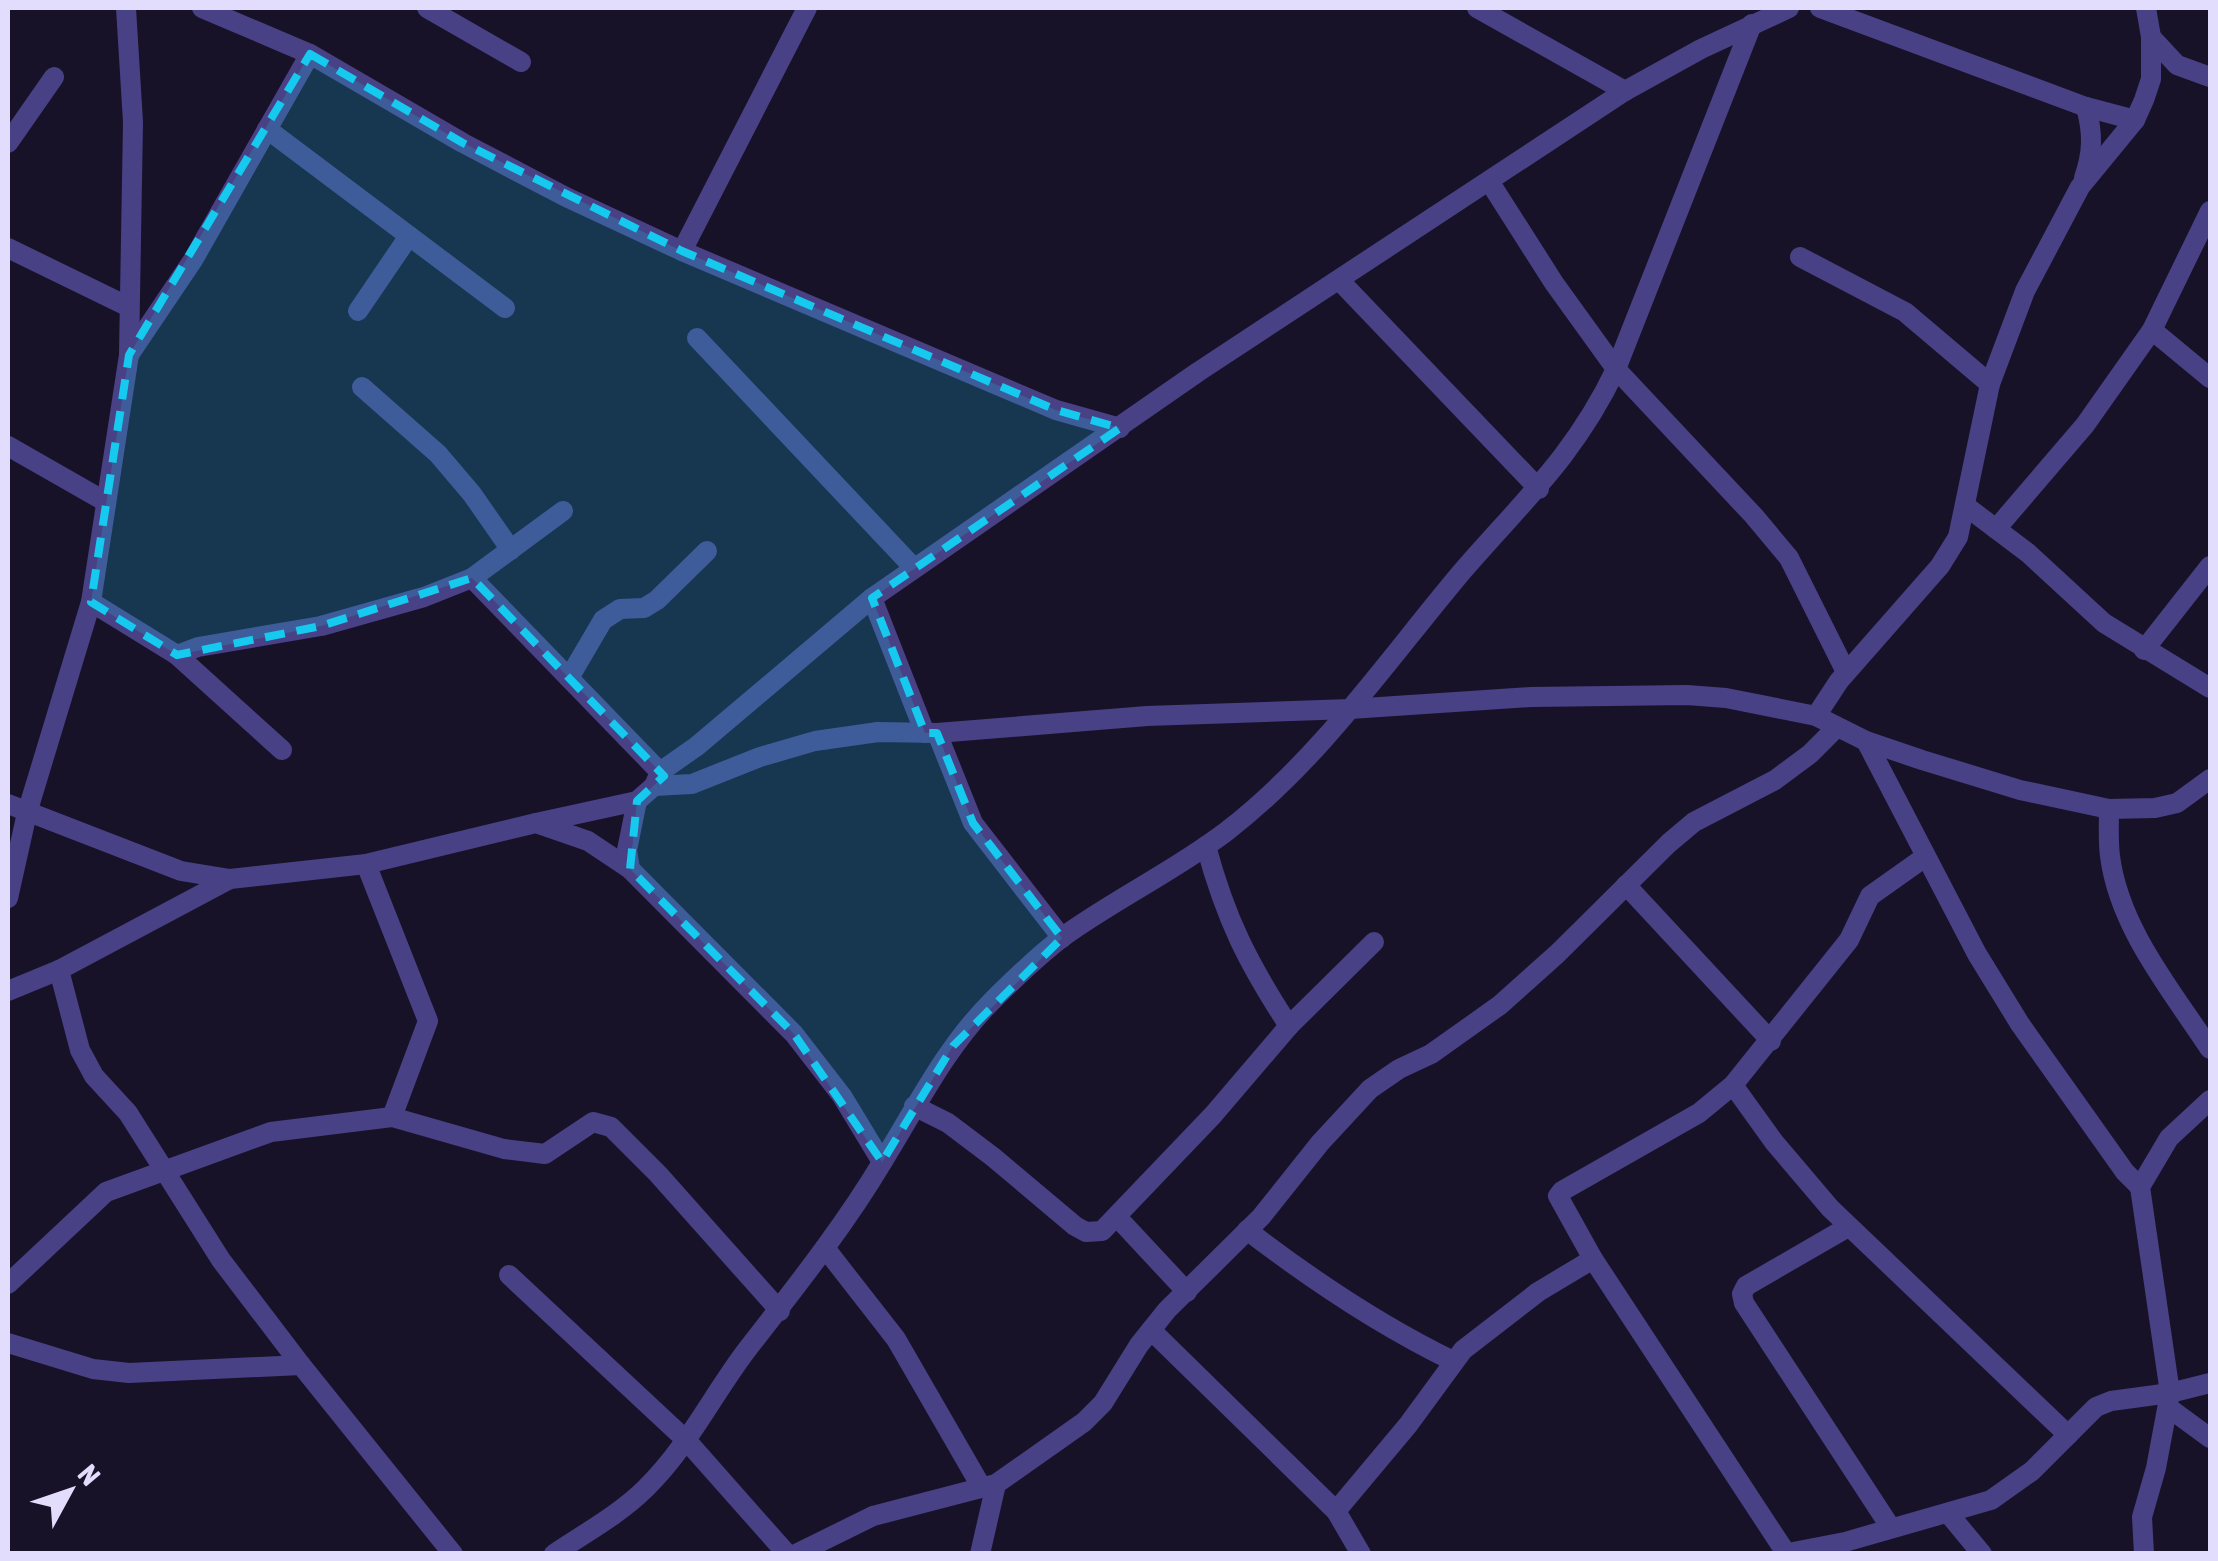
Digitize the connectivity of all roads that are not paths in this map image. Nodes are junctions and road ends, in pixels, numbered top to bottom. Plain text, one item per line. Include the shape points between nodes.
1 (126, 8) edge
2 (202, 8) edge
3 (428, 8) edge
4 (806, 8) edge
5 (1476, 8) edge
6 (1788, 8) edge
7 (1820, 8) edge
8 (2146, 8) edge
9 (1752, 24) junction
10 (2151, 37) junction
11 (310, 54) junction
12 (521, 62) dead end
13 (2177, 65) junction
14 (54, 76) dead end
15 (2210, 77) edge
16 (2151, 79) junction
17 (1625, 92) junction
18 (2086, 107) junction
19 (2135, 120) junction
20 (268, 129) junction
21 (8, 143) edge
22 (1490, 182) junction
23 (2080, 187) junction
24 (2210, 211) edge
25 (410, 236) junction
26 (8, 248) edge
27 (682, 252) junction
28 (1800, 257) dead end
29 (1339, 280) junction
30 (129, 307) junction
31 (505, 308) dead end
32 (358, 311) dead end
33 (2152, 330) junction
34 (696, 338) dead end
35 (129, 355) junction
36 (1616, 369) junction
37 (2210, 378) edge
38 (1990, 384) junction
39 (362, 388) dead end
40 (1120, 428) junction
41 (8, 446) edge
42 (1538, 490) junction
43 (106, 502) junction
44 (1967, 507) junction
45 (563, 512) dead end
46 (1996, 529) junction
47 (511, 550) junction
48 (707, 551) dead end
49 (2210, 566) edge
50 (914, 568) junction
51 (472, 578) junction
52 (872, 598) junction
53 (91, 602) junction
54 (2144, 650) junction
55 (177, 656) junction
56 (1846, 672) junction
57 (568, 678) junction
58 (2210, 688) edge
59 (1350, 710) junction
60 (1816, 716) junction
61 (1837, 727) junction
62 (931, 733) junction
63 (1866, 741) junction
64 (282, 750) dead end
65 (657, 779) junction
66 (2210, 779) edge
67 (637, 801) junction
68 (8, 804) edge
69 (2109, 809) junction
70 (28, 813) junction
71 (536, 823) junction
72 (1206, 846) junction
73 (1925, 857) junction
74 (366, 864) junction
75 (630, 869) junction
76 (230, 879) junction
77 (1626, 886) junction
78 (8, 898) edge
79 (1062, 938) junction
80 (1374, 942) dead end
81 (59, 970) junction
82 (8, 992) edge
83 (1289, 1026) junction
84 (1771, 1040) junction
85 (2210, 1050) edge
86 (1733, 1086) junction
87 (2210, 1100) edge
88 (914, 1106) junction
89 (392, 1117) junction
90 (882, 1162) junction
91 (164, 1172) junction
92 (2140, 1187) junction
93 (1118, 1218) junction
94 (1848, 1226) junction
95 (1247, 1230) junction
96 (825, 1248) junction
97 (1593, 1259) junction
98 (509, 1274) dead end
99 (8, 1282) edge
100 (8, 1292) edge
101 (1186, 1292) junction
102 (780, 1311) junction
103 (1151, 1330) junction
104 (8, 1343) edge
105 (1452, 1361) junction
106 (301, 1366) junction
107 (2210, 1383) edge
108 (2170, 1400) junction
109 (2068, 1436) junction
110 (2210, 1438) edge
111 (687, 1441) junction
112 (989, 1486) junction
113 (1336, 1511) junction
114 (1948, 1512) junction
115 (1891, 1528) junction
116 (1784, 1553) edge
117 (453, 1554) edge
118 (554, 1554) edge
119 (788, 1554) edge
120 (796, 1554) edge
121 (980, 1554) edge
122 (1361, 1554) edge
123 (1982, 1554) edge
124 (2144, 1554) edge

1 - 30 street via 133,122
2 - 11 street
3 - 12 street
4 - 27 street
5 - 17 street
6 - 9 street
7 - 18 street
8 - 10 street
9 - 17 street
9 - 36 street
10 - 13 street
10 - 16 street
11 - 20 street
11 - 27 street via 480,152
13 - 15 street
13 - 16 street
14 - 21 street
16 - 19 street
17 - 22 street
18 - 19 street
18 - 23 street via 2093,132
19 - 23 street
20 - 25 street
20 - 35 street
22 - 29 street
22 - 36 street
23 - 38 street via 2025,291
24 - 33 street
25 - 31 street
25 - 32 street
26 - 30 street
27 - 40 street via 1056,410
28 - 38 street via 1904,312
29 - 40 street
29 - 42 street
30 - 35 street
33 - 37 street
33 - 46 street via 2085,425
34 - 50 street
35 - 43 street
36 - 42 street via 1596,410
36 - 56 street via 1789,558
38 - 44 street
39 - 47 street via 438,454
40 - 50 street
41 - 43 street
42 - 59 street
43 - 53 street
44 - 46 street
44 - 56 street via 1940,566
45 - 47 street
46 - 54 street
47 - 51 street
48 - 57 street via 657,600 603,620
49 - 54 street
50 - 52 street
51 - 55 street via 321,626
51 - 57 street
52 - 62 street
52 - 65 street
53 - 55 street
53 - 70 street
54 - 58 street
55 - 64 street
56 - 60 street
57 - 65 street
59 - 60 street via 1687,695
59 - 62 street via 1128,717
59 - 72 street via 1262,803
60 - 61 street
61 - 63 street
61 - 77 street via 1774,780 1694,822
62 - 65 street via 815,741 692,784
62 - 79 street via 973,823
63 - 69 street via 2020,790
63 - 73 street
65 - 67 street
66 - 69 street via 2177,802
67 - 71 street
67 - 75 street
68 - 70 street
69 - 85 street via 2110,856 2123,906
70 - 76 street via 182,871
70 - 78 street
71 - 74 street
71 - 75 street via 588,841
72 - 79 street
72 - 83 street via 1238,944
73 - 84 street via 1870,896 1848,940
73 - 92 street via 2020,1024
74 - 76 street
74 - 89 street via 428,1021
75 - 90 street via 794,1034
76 - 81 street
77 - 84 street
77 - 95 street via 1500,1005 1370,1089
79 - 88 street via 992,1001
80 - 83 street
81 - 82 street
81 - 91 street via 80,1050
83 - 93 street
84 - 86 street
86 - 94 street
86 - 97 street via 1699,1113 1562,1191 1558,1196
87 - 92 street via 2169,1138
88 - 90 street
88 - 93 street via 948,1124 1086,1232 1102,1232
89 - 91 street via 271,1132
89 - 102 street via 536,1155 603,1122
90 - 96 street
91 - 99 street via 106,1192
91 - 106 street
92 - 108 street
93 - 101 street
94 - 109 street
94 - 115 street via 1742,1294
95 - 101 street
95 - 105 street via 1353,1306
96 - 102 street
96 - 112 street via 896,1339
97 - 105 street via 1538,1292
97 - 116 street
98 - 111 street
99 - 100 street
101 - 103 street
102 - 111 street
103 - 112 street via 1094,1413
103 - 113 street
104 - 106 street via 130,1373
105 - 113 street
106 - 117 street
107 - 108 street
108 - 109 street via 2111,1401
108 - 110 street
108 - 124 street via 2142,1517
109 - 114 street via 1991,1500
111 - 118 street via 634,1498
111 - 119 street
112 - 120 street via 873,1516
112 - 121 street
113 - 122 street
114 - 115 street
114 - 123 street
115 - 116 street

